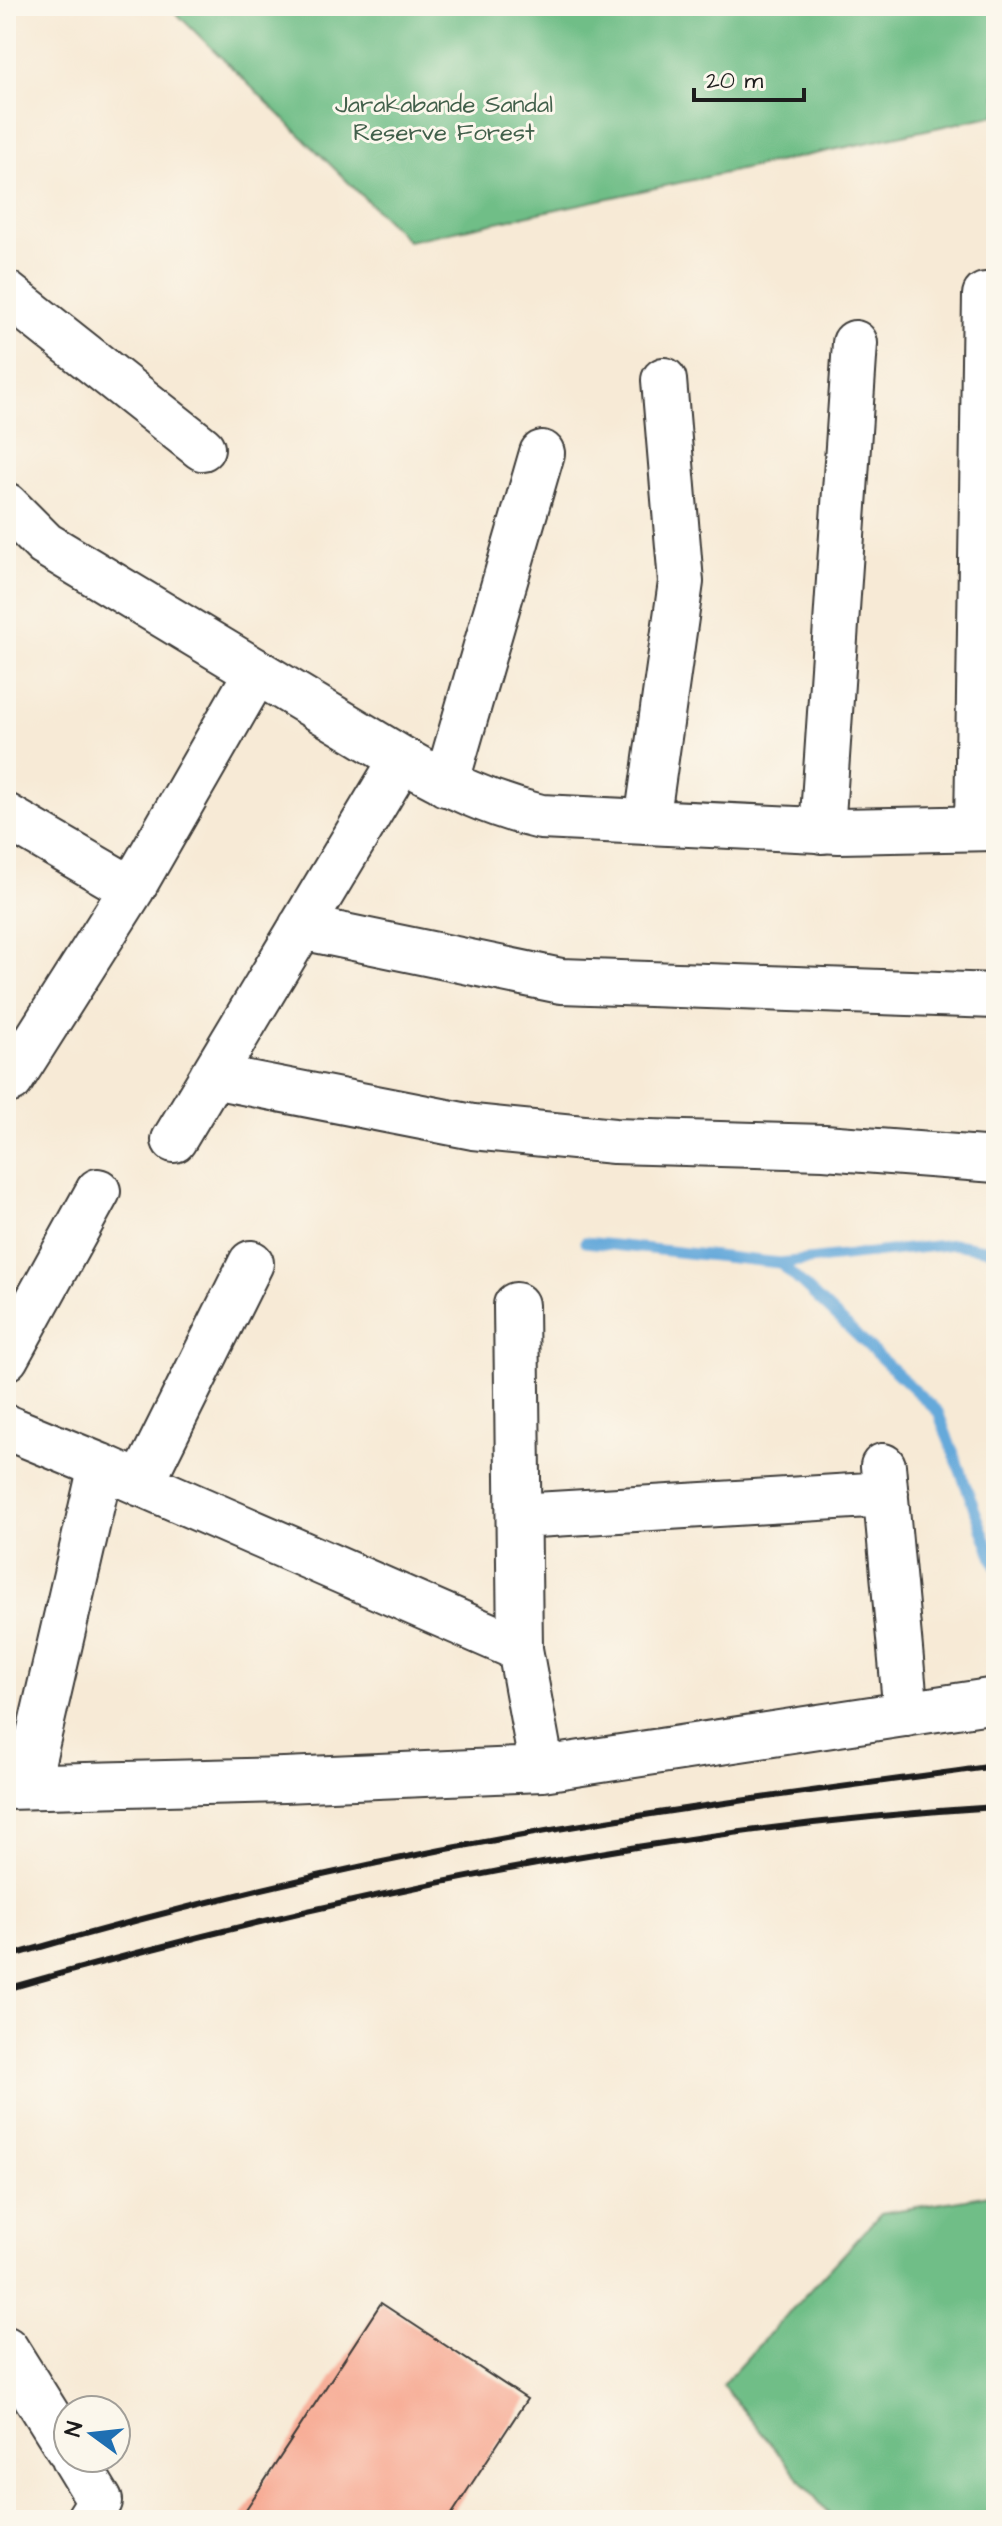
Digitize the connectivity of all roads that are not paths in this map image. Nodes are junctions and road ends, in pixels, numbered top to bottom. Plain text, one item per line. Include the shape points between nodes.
1 (6, 293) edge
2 (985, 295) dead end
3 (855, 343) dead end
4 (664, 380) dead end
5 (202, 448) dead end
6 (542, 453) dead end
7 (6, 505) edge
8 (256, 673) junction
9 (402, 759) junction
10 (446, 784) junction
11 (6, 816) edge
12 (647, 822) junction
13 (986, 828) edge
14 (822, 831) junction
15 (132, 889) junction
16 (301, 927) junction
17 (996, 996) edge
18 (212, 1076) junction
19 (6, 1077) edge
20 (174, 1140) dead end
21 (996, 1160) edge
22 (98, 1191) dead end
23 (251, 1263) dead end
24 (516, 1305) dead end
25 (6, 1358) edge
26 (6, 1427) edge
27 (101, 1466) junction
28 (141, 1484) junction
29 (519, 1516) junction
30 (520, 1649) junction
31 (996, 1700) edge
32 (906, 1714) junction
33 (542, 1769) junction
34 (17, 1786) edge
35 (6, 2349) edge
36 (52, 2422) edge
37 (84, 2474) edge
38 (88, 2520) edge

1 - 5 street
2 - 13 street
3 - 14 street
4 - 12 street via 681,582
6 - 10 street
7 - 8 street via 45,544
8 - 9 street
8 - 15 street
9 - 10 street
9 - 16 street
10 - 12 street via 497,807 541,817
11 - 15 street
12 - 14 street
13 - 14 street
15 - 19 street via 11,1080
16 - 17 street via 561,981
16 - 18 street
18 - 20 street
18 - 21 street via 473,1127 614,1141 824,1147
22 - 25 street
23 - 28 street
24 - 29 street
26 - 27 street
27 - 28 street
27 - 34 street
28 - 30 street
29 - 30 street
29 - 32 street via 884,1480
30 - 33 street
31 - 32 street
32 - 33 street
33 - 34 street
35 - 36 street
37 - 38 street via 100,2501

